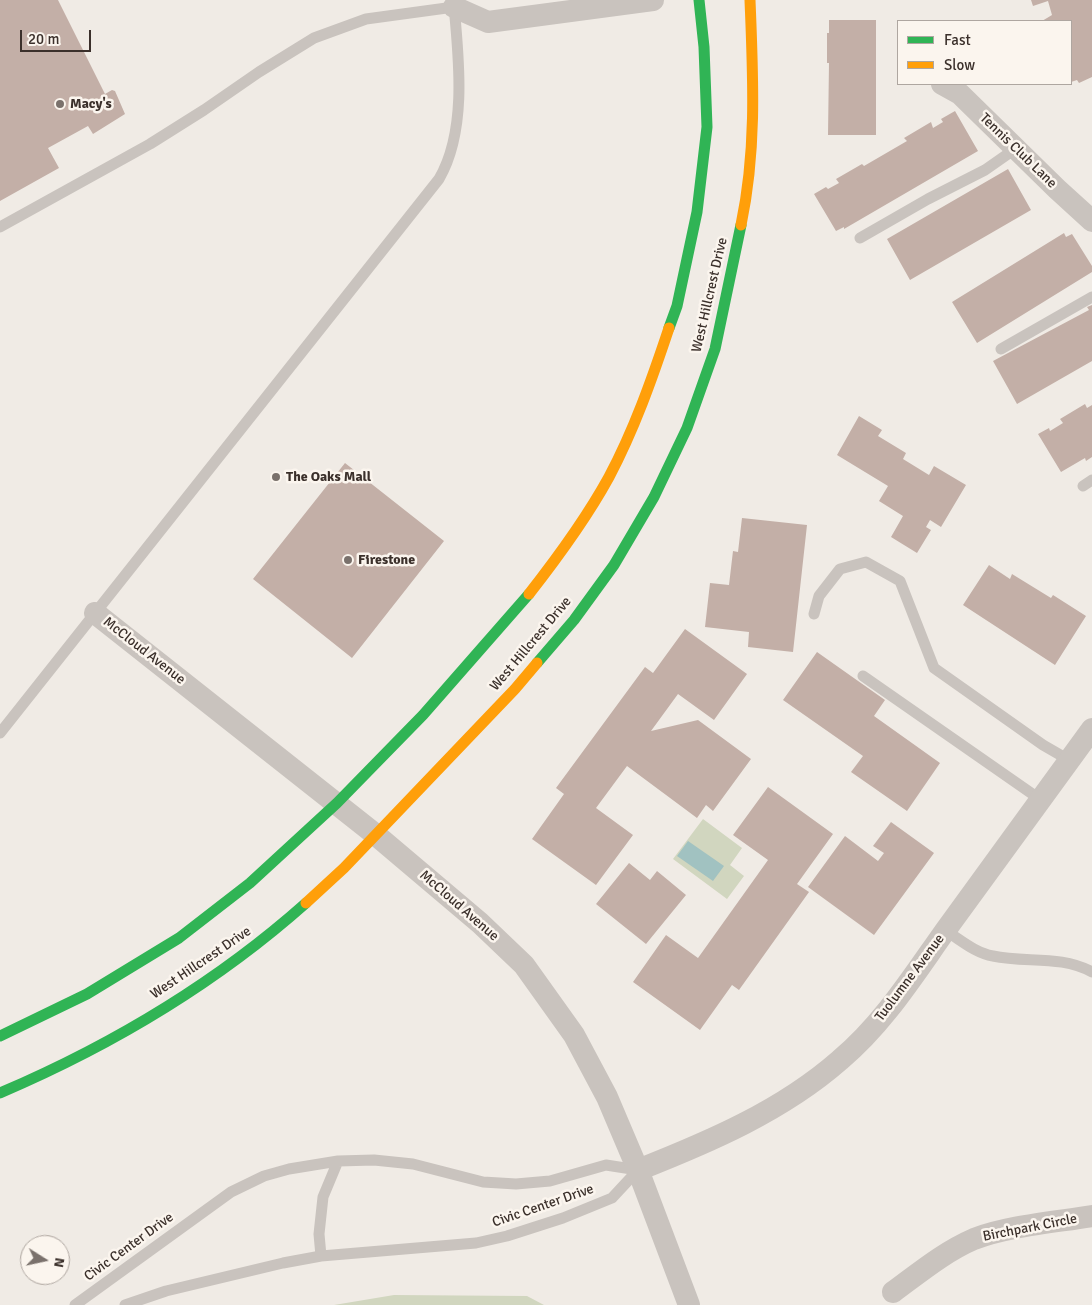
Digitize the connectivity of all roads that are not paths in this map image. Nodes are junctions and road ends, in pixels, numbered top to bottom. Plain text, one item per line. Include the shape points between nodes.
1 (653, 0) edge
2 (700, 0) edge
3 (750, 0) edge
4 (456, 2) edge
5 (944, 85) edge
6 (1016, 149) junction
7 (1092, 221) edge
8 (0, 226) edge
9 (860, 238) dead end
10 (1092, 298) edge
11 (1000, 349) dead end
12 (95, 613) junction
13 (814, 614) dead end
14 (864, 676) dead end
15 (1092, 729) edge
16 (0, 733) edge
17 (1070, 760) junction
18 (1041, 800) junction
19 (337, 804) junction
20 (376, 835) junction
21 (946, 931) junction
22 (1092, 972) edge
23 (0, 1036) edge
24 (0, 1093) edge
25 (338, 1161) junction
26 (638, 1170) junction
27 (1092, 1216) edge
28 (320, 1256) junction
29 (890, 1298) edge
30 (75, 1305) edge
31 (125, 1305) edge
32 (689, 1305) edge

1 - 4 street via 488,22
2 - 19 main road via 707,128 697,212 677,306 645,398 609,477 564,550 519,607 436,700
3 - 20 main road, West Hillcrest Drive via 754,96 748,192 714,349 687,428 649,505 614,564 574,620 515,689
4 - 8 lane via 366,19 314,38 150,144
4 - 12 lane via 458,115 445,168
5 - 6 street, Tennis Club Lane via 960,94
6 - 7 street, Tennis Club Lane
6 - 9 lane via 985,170
10 - 11 lane
12 - 16 lane
12 - 19 street, McCloud Avenue
13 - 17 lane via 819,596 840,569 866,562 900,581 934,668
14 - 18 lane
15 - 17 street, Tuolumne Avenue
17 - 18 street, Tuolumne Avenue
18 - 21 street, Tuolumne Avenue
19 - 20 street, McCloud Avenue
19 - 23 main road via 250,884 179,938 87,994
20 - 24 main road, West Hillcrest Drive via 290,917 233,963 120,1035
20 - 26 street, McCloud Avenue via 480,923 524,965 574,1035 607,1097
21 - 22 lane via 991,956 1056,961
21 - 26 street, Tuolumne Avenue via 885,1015 841,1060 791,1097 747,1122
25 - 26 lane, Civic Center Drive via 413,1164 484,1182 516,1184 550,1181 606,1165
25 - 28 lane via 323,1197
25 - 30 lane, Civic Center Drive via 264,1176 231,1192
26 - 28 lane, Civic Center Drive via 612,1198 507,1236 476,1243
26 - 32 street, McCloud Avenue
27 - 29 street, Birchpark Circle via 975,1239 938,1258
28 - 31 lane, Civic Center Drive via 166,1291

